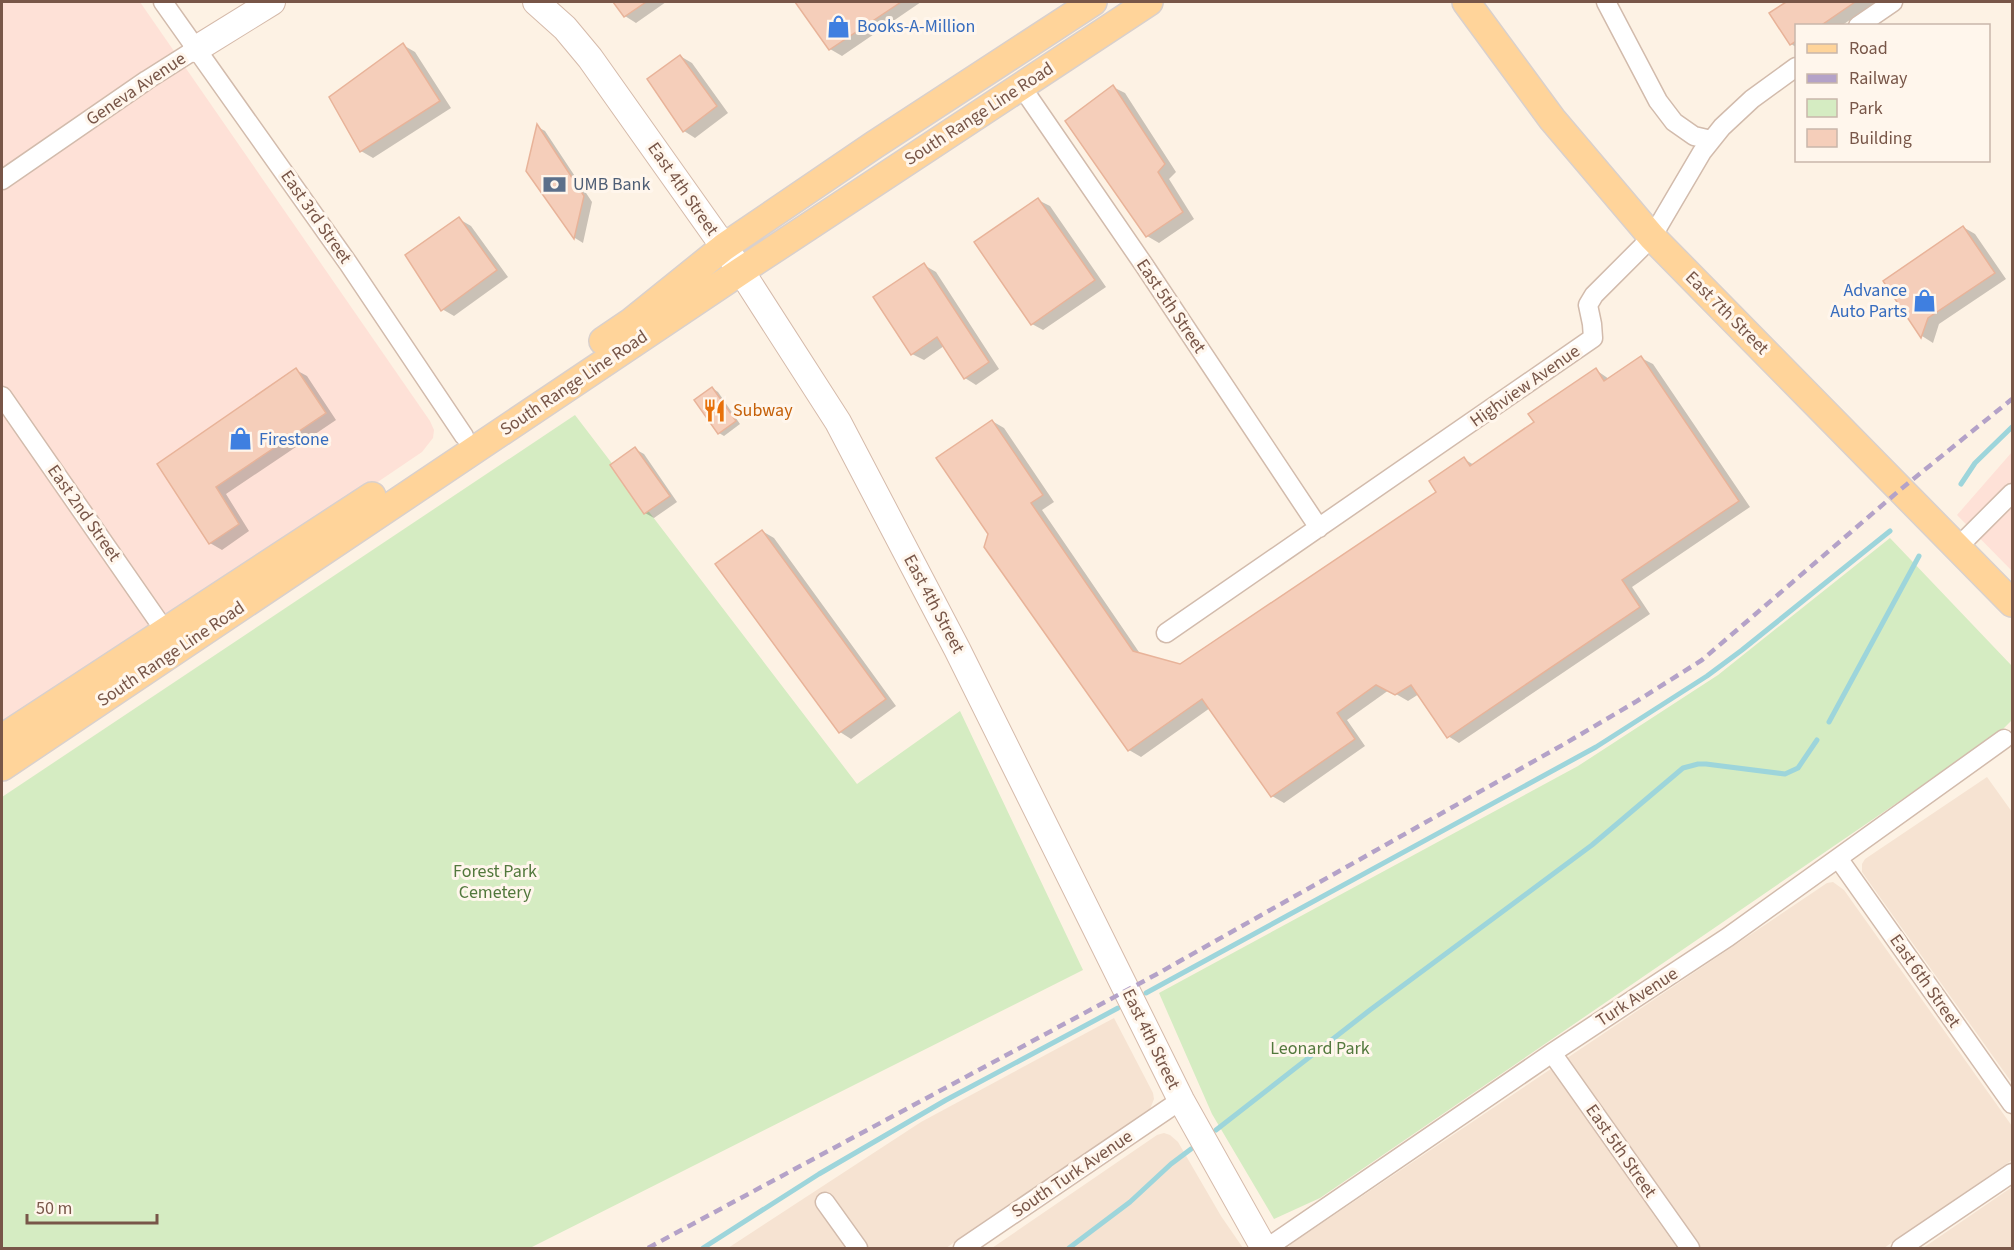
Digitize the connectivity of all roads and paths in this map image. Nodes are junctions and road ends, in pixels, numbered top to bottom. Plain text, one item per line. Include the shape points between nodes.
1 (163, 2) edge
2 (272, 2) edge
3 (536, 2) edge
4 (1093, 2) edge
5 (1149, 2) edge
6 (1468, 2) edge
7 (1606, 2) edge
8 (1893, 2) edge
9 (1861, 24) edge
10 (196, 49) junction
11 (1795, 68) edge
12 (1021, 86) junction
13 (1711, 140) junction
14 (2, 180) edge
15 (1652, 237) junction
16 (724, 247) junction
17 (741, 271) junction
18 (2, 396) edge
19 (464, 436) junction
20 (2013, 493) edge
21 (1319, 528) junction
22 (1958, 547) junction
23 (2013, 603) edge
24 (165, 631) junction
25 (1166, 633) dead end
26 (2, 738) edge
27 (2004, 739) dead end
28 (2, 767) edge
29 (1838, 858) junction
30 (1552, 1053) junction
31 (1181, 1100) junction
32 (2013, 1104) edge
33 (2013, 1173) edge
34 (825, 1203) dead end
35 (858, 1248) edge
36 (963, 1248) edge
37 (1265, 1248) edge
38 (1690, 1248) edge
39 (1901, 1248) edge

1 - 10 street, East 3rd Street
2 - 10 street, Geneva Avenue
3 - 16 street, East 4th Street via 587,54
4 - 16 main road, South Range Line Road
5 - 12 main road, South Range Line Road
6 - 15 main road, East 7th Street via 1552,119
7 - 13 street via 1658,102 1674,122 1694,136
8 - 9 street
10 - 14 street, Geneva Avenue
10 - 19 street, East 3rd Street via 348,263
11 - 13 street, Highview Avenue via 1734,114
12 - 17 main road, South Range Line Road
12 - 21 street, East 5th Street
13 - 15 street, Highview Avenue
15 - 21 street, Highview Avenue via 1588,305 1593,338
15 - 22 main road, East 7th Street
16 - 17 street, East 4th Street
16 - 19 main road, South Range Line Road via 631,322
17 - 28 main road, South Range Line Road
17 - 31 street, East 4th Street via 849,443 957,649
18 - 24 street, East 2nd Street
19 - 24 main road, South Range Line Road
20 - 22 street
21 - 25 street, Highview Avenue
22 - 23 main road, East 7th Street
24 - 26 main road, South Range Line Road
27 - 29 street, Turk Avenue
29 - 30 street, Turk Avenue via 1728,937
29 - 32 street, East 6th Street
30 - 37 street, Turk Avenue
30 - 38 street, East 5th Street
31 - 36 street, South Turk Avenue
31 - 37 street, East 4th Street
33 - 39 street
34 - 35 street

